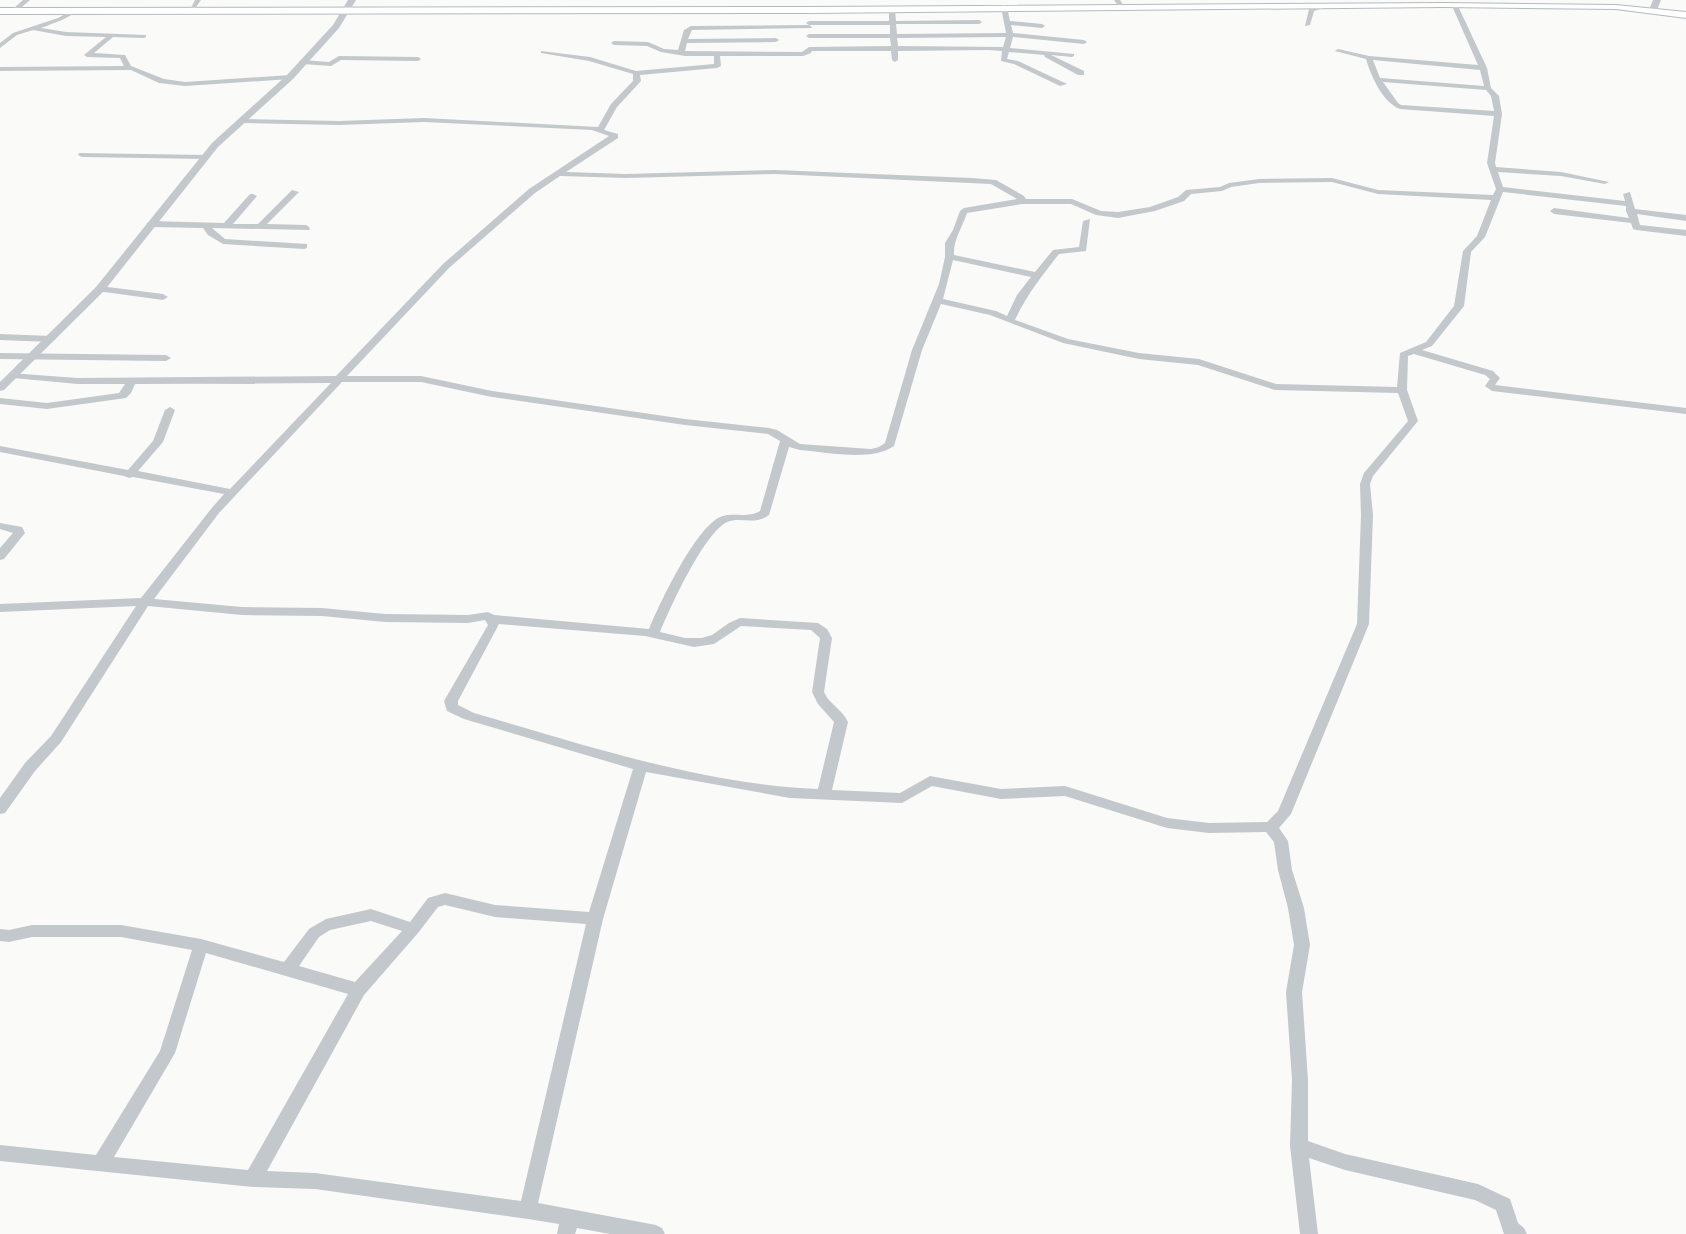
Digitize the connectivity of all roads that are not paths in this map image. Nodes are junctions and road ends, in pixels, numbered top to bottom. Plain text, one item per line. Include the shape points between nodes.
1 (27, 0) edge
2 (198, 0) edge
3 (352, 0) edge
4 (1657, 0) edge
5 (1119, 3) edge
6 (1192, 3) edge
7 (1325, 4) edge
8 (1446, 4) edge
9 (1004, 7) junction
10 (972, 8) junction
11 (192, 9) junction
12 (892, 9) junction
13 (76, 10) junction
14 (810, 10) junction
15 (1653, 10) junction
16 (0, 11) edge
17 (14, 11) junction
18 (344, 11) junction
19 (1686, 15) edge
20 (979, 22) junction
21 (891, 23) junction
22 (1007, 23) junction
23 (1307, 25) dead end
24 (1042, 26) dead end
25 (31, 28) junction
26 (776, 28) junction
27 (809, 29) junction
28 (983, 35) junction
29 (144, 36) dead end
30 (893, 36) junction
31 (960, 36) junction
32 (1010, 36) junction
33 (110, 37) junction
34 (776, 40) junction
35 (684, 41) junction
36 (614, 43) dead end
37 (1084, 43) dead end
38 (0, 46) edge
39 (858, 48) junction
40 (894, 48) junction
41 (959, 48) junction
42 (809, 49) junction
43 (1008, 49) junction
44 (1037, 51) junction
45 (1338, 51) dead end
46 (543, 52) dead end
47 (681, 52) junction
48 (776, 53) junction
49 (717, 54) junction
50 (1072, 55) dead end
51 (1369, 58) junction
52 (859, 59) dead end
53 (418, 60) dead end
54 (895, 60) dead end
55 (302, 62) junction
56 (128, 68) junction
57 (1483, 68) junction
58 (0, 69) edge
59 (636, 73) junction
60 (1081, 73) dead end
61 (290, 78) junction
62 (1380, 80) junction
63 (1063, 84) dead end
64 (1488, 88) junction
65 (1498, 114) junction
66 (241, 121) junction
67 (601, 129) junction
68 (82, 155) dead end
69 (206, 157) junction
70 (1494, 169) junction
71 (561, 174) junction
72 (1605, 181) dead end
73 (295, 192) dead end
74 (1499, 194) junction
75 (253, 196) dead end
76 (1022, 202) junction
77 (1628, 203) junction
78 (1554, 211) dead end
79 (1686, 218) edge
80 (1087, 220) dead end
81 (1633, 222) junction
82 (150, 224) junction
83 (205, 225) junction
84 (226, 226) junction
85 (261, 226) junction
86 (306, 228) dead end
87 (1686, 233) edge
88 (304, 246) dead end
89 (950, 257) junction
90 (1039, 276) junction
91 (100, 289) junction
92 (163, 297) dead end
93 (936, 300) junction
94 (1010, 321) junction
95 (0, 338) edge
96 (51, 339) junction
97 (1410, 350) junction
98 (0, 356) edge
99 (31, 358) junction
100 (166, 358) dead end
101 (13, 376) junction
102 (341, 379) junction
103 (131, 380) junction
104 (78, 381) junction
105 (0, 388) edge
106 (1402, 390) junction
107 (0, 401) edge
108 (60, 403) junction
109 (170, 410) dead end
110 (1686, 411) edge
111 (785, 442) junction
112 (0, 449) edge
113 (129, 475) junction
114 (234, 493) junction
115 (0, 526) edge
116 (0, 556) edge
117 (145, 602) junction
118 (0, 608) edge
119 (492, 620) junction
120 (653, 635) junction
121 (641, 766) junction
122 (824, 793) junction
123 (0, 809) edge
124 (1270, 827) junction
125 (596, 919) junction
126 (413, 929) junction
127 (0, 935) edge
128 (201, 945) junction
129 (288, 969) junction
130 (358, 990) junction
131 (1299, 1146) junction
132 (0, 1153) edge
133 (102, 1162) junction
134 (253, 1179) junction
135 (528, 1210) junction
136 (568, 1226) edge
137 (656, 1234) edge
138 (1309, 1234) edge
139 (1518, 1234) edge

1 - 17 street
2 - 11 street
3 - 18 street
4 - 15 street
5 - 6 main road
5 - 9 main road
6 - 7 main road
7 - 8 main road
7 - 23 street via 1311,10
8 - 15 main road
8 - 57 street
9 - 10 main road
9 - 22 street
10 - 12 main road
10 - 20 street
11 - 13 main road
11 - 18 main road
12 - 14 main road
12 - 21 street
13 - 17 main road
13 - 25 street
14 - 18 main road
14 - 27 street
15 - 19 main road
16 - 17 main road
18 - 55 street
20 - 21 street
20 - 28 street
21 - 27 street
21 - 30 street
22 - 24 street
22 - 32 street
25 - 33 street
25 - 38 street
26 - 27 street
26 - 34 street
26 - 35 street via 691,29
27 - 30 street
27 - 42 street
28 - 31 street
28 - 32 street
29 - 33 street
30 - 31 street
30 - 40 street
31 - 41 street
32 - 37 street
32 - 43 street
33 - 56 street via 87,55 123,56
34 - 35 street
34 - 48 street
35 - 47 street
36 - 47 street via 648,44
39 - 40 street
39 - 42 street
39 - 52 street
40 - 41 street
40 - 54 street
41 - 43 street
42 - 48 street via 806,53
43 - 44 street
43 - 63 street via 1004,61
44 - 50 street
44 - 60 street
45 - 51 street
46 - 59 street
47 - 49 street
48 - 49 street
49 - 59 street via 717,66
51 - 57 street
51 - 62 street
53 - 55 street
55 - 61 street
56 - 58 street
56 - 61 street via 176,84
57 - 64 street
59 - 67 street via 637,81
61 - 66 street
62 - 64 street
62 - 65 street via 1395,105 1401,107
64 - 65 street via 1495,96
65 - 70 street
66 - 67 street via 424,120
66 - 69 street
67 - 71 street via 615,136
68 - 69 street
69 - 82 street
70 - 72 street
70 - 74 street
71 - 76 street via 775,172 972,180 1000,186
71 - 102 street via 533,191 446,266
73 - 85 street
74 - 76 street via 1378,192 1332,180 1259,181 1189,192 1152,209 1118,215 1091,211 1072,201
74 - 77 street
74 - 97 street via 1481,237 1467,251 1459,306 1429,344
75 - 84 street
76 - 89 street via 964,211 949,243
77 - 79 street
77 - 81 street
78 - 81 street
80 - 90 street via 1083,250 1056,252
81 - 87 street via 1636,228
82 - 83 street
82 - 91 street
83 - 84 street
83 - 88 street via 223,241
84 - 85 street
85 - 86 street
89 - 90 street
89 - 93 street
90 - 94 street via 1022,295
91 - 92 street
91 - 96 street
93 - 94 street
93 - 111 street via 890,443 871,452
94 - 106 street via 1066,341 1199,362 1276,387
95 - 96 street
96 - 99 street
97 - 106 street via 1402,359
97 - 110 street via 1489,373 1496,378 1492,388
98 - 99 street
99 - 100 street
99 - 101 street
101 - 104 street
101 - 105 street
102 - 103 street
102 - 111 street via 421,379 518,398 769,431
102 - 114 street
103 - 104 street
103 - 108 street via 122,396
104 - 108 street
106 - 124 street via 1413,421 1365,484 1363,624 1284,814
107 - 108 street
109 - 113 street via 158,442
111 - 120 street via 765,513 718,524 689,561
112 - 113 street
113 - 114 street
114 - 117 street via 194,535
115 - 116 street via 19,533
117 - 118 street
117 - 119 street via 242,611 385,618 488,616
117 - 123 street via 86,696
119 - 120 street
119 - 121 street via 494,625 451,701 452,708
120 - 122 street via 699,643 717,638 740,622 814,626 823,632 819,698 841,722
121 - 122 street via 767,790
121 - 125 street
122 - 124 street via 902,798 930,781 1001,794 1065,791 1167,823
124 - 131 street via 1282,841 1301,945 1294,992
125 - 126 street via 495,911 438,898
125 - 135 street
126 - 129 street via 371,915 326,925 314,933
126 - 130 street
127 - 128 street via 121,931
128 - 129 street
128 - 133 street via 167,1053
129 - 130 street
130 - 134 street
131 - 138 street
131 - 139 street via 1345,1162 1487,1195 1504,1205 1510,1228
132 - 133 street
133 - 134 street
134 - 135 street via 315,1181
135 - 136 street
136 - 137 street

